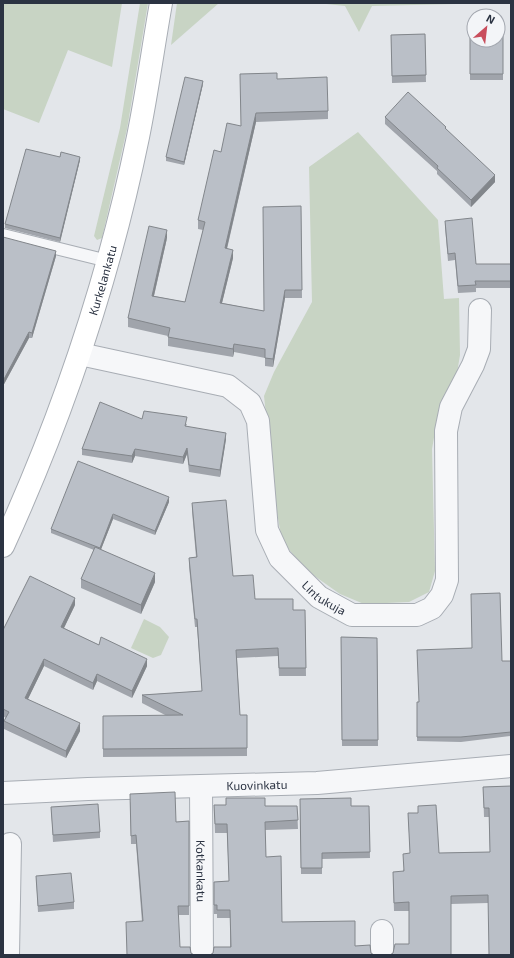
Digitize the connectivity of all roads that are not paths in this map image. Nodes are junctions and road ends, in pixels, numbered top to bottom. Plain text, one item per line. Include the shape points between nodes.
1 (160, 3) edge
2 (3, 235) edge
3 (108, 261) junction
4 (480, 310) dead end
5 (80, 354) junction
6 (3, 546) edge
7 (511, 766) edge
8 (201, 787) junction
9 (3, 793) edge
10 (10, 844) dead end
11 (382, 931) dead end
12 (8, 955) edge
13 (202, 955) edge
14 (382, 955) edge

1 - 3 street, Kurkelankatu via 138,137
2 - 3 lane
3 - 5 street, Kurkelankatu
4 - 5 street, Lintukuja via 478,349 473,365 451,407 446,431 447,580 442,595 432,608 417,615 352,615 319,597 280,558 267,530 258,421 250,404 228,386
5 - 6 street, Kurkelankatu via 63,403
7 - 8 street, Kuovinkatu via 317,783
8 - 9 street, Kuovinkatu
8 - 13 street, Kotkankatu
10 - 12 street
11 - 14 street

